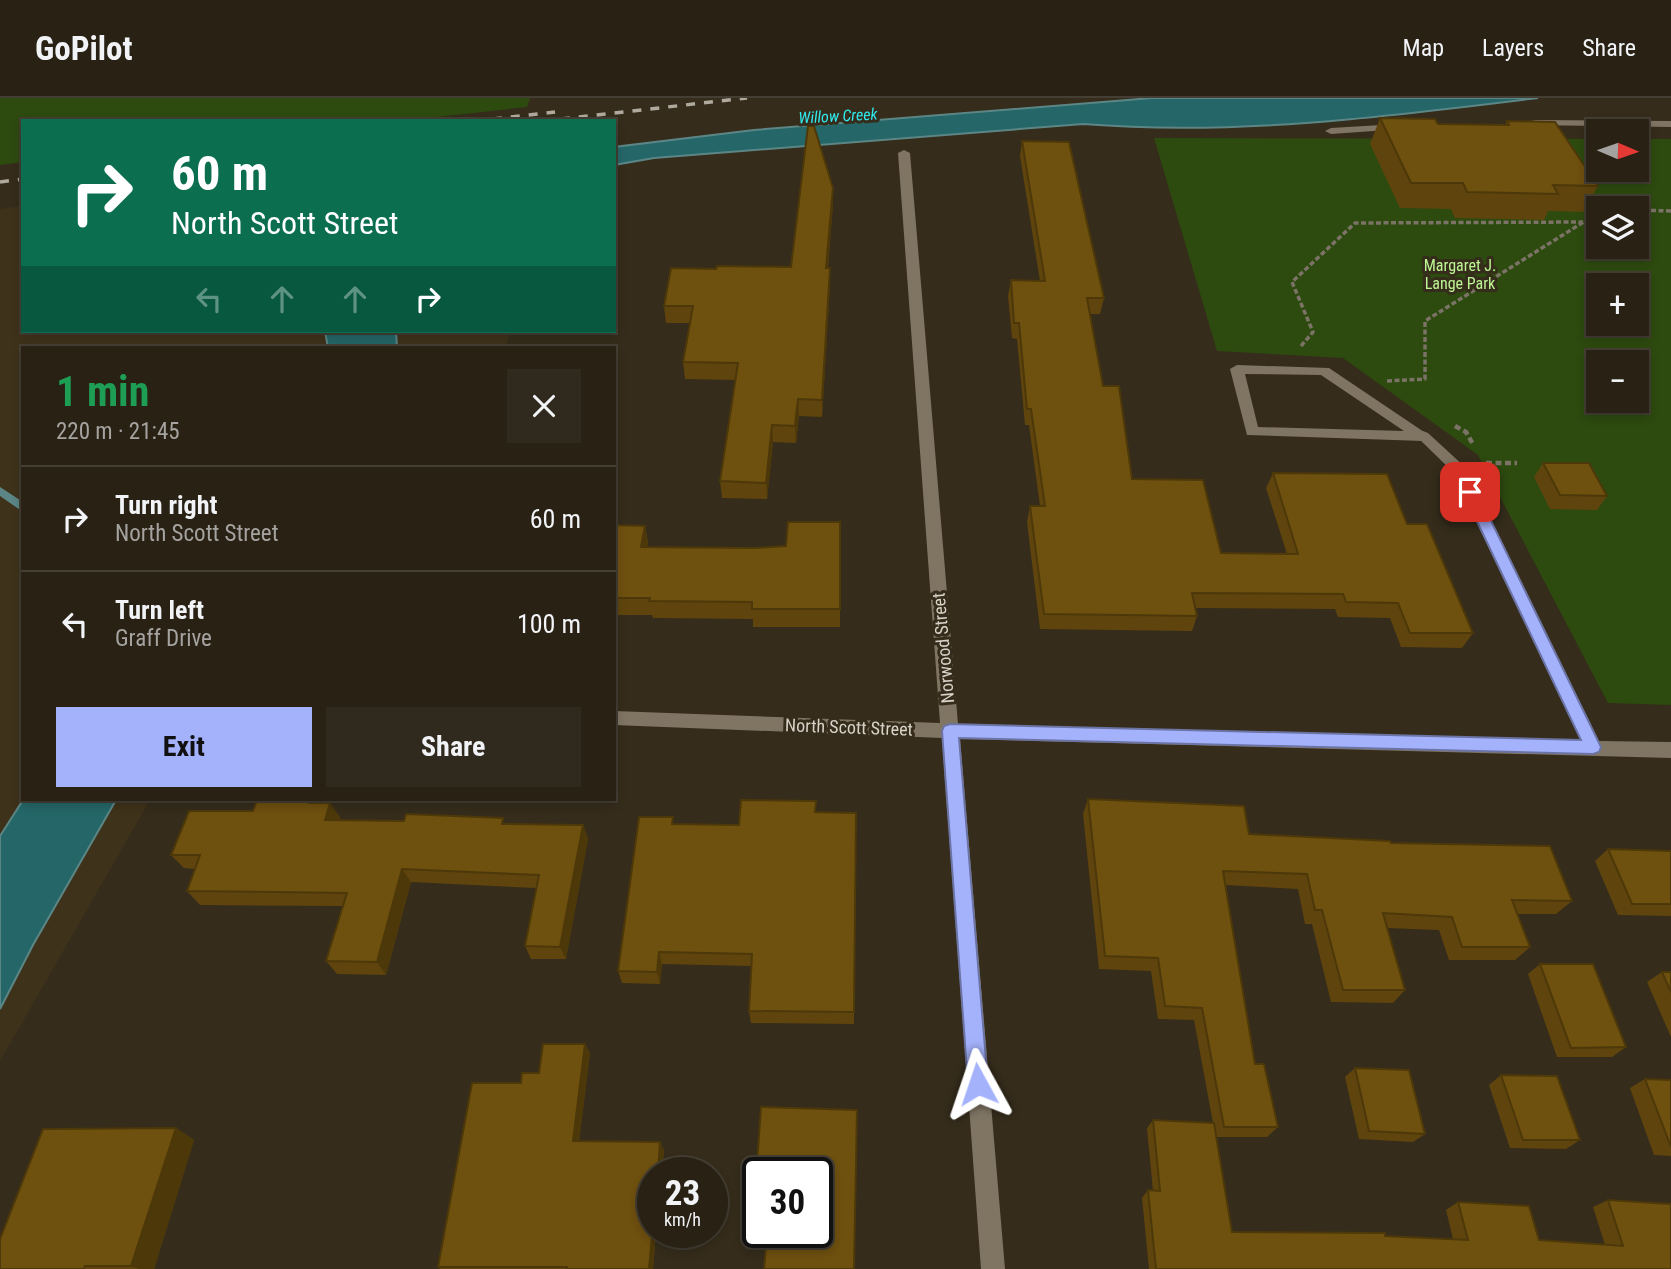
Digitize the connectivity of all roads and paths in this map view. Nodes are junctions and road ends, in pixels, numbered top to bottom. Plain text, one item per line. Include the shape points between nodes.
1 (1671, 124) edge
2 (1522, 125) edge
3 (1408, 127) edge
4 (1331, 131) dead end
5 (904, 153) dead end
6 (1649, 210) edge
7 (1671, 211) edge
8 (1586, 220) edge
9 (1583, 222) junction
10 (1297, 352) dead end
11 (1395, 388) dead end
12 (1445, 420) dead end
13 (1423, 436) junction
14 (1517, 463) dead end
15 (616, 718) edge
16 (950, 731) junction
17 (1593, 747) junction
18 (1671, 750) edge
19 (993, 1269) edge

1 - 2 street
3 - 4 street
5 - 16 street, Norwood Street
6 - 7 path
8 - 9 path
9 - 10 path via 1355,223 1292,282 1313,332
9 - 11 path via 1425,321 1425,379 1387,380
12 - 14 path via 1466,432 1487,464
13 - 13 street via 1252,432 1237,369 1324,371
13 - 17 street via 1458,468
15 - 16 street, North Scott Street
16 - 17 street, North Scott Street
16 - 19 street, Norwood Street
17 - 18 street, North Scott Street

